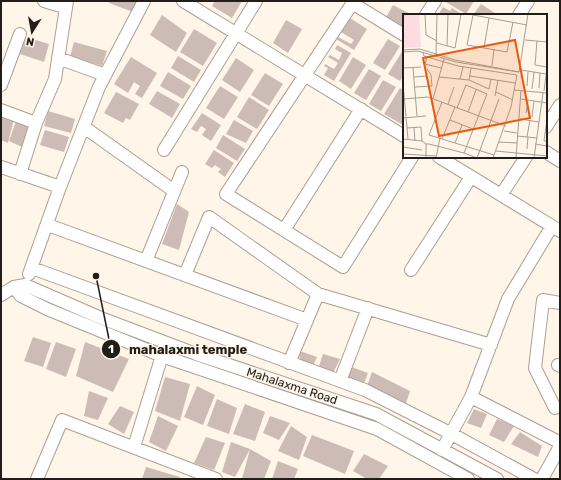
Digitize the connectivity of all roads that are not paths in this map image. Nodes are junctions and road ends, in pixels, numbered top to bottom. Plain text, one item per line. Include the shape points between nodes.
1 (44, 1) edge
2 (144, 1) edge
3 (183, 1) edge
4 (256, 1) edge
5 (435, 1) edge
6 (528, 1) edge
7 (353, 2) edge
8 (66, 4) edge
9 (427, 14) edge
10 (520, 14) edge
11 (236, 33) junction
12 (20, 34) dead end
13 (403, 34) edge
14 (58, 58) junction
15 (105, 75) junction
16 (305, 75) junction
17 (1, 85) edge
18 (560, 106) edge
19 (361, 109) junction
20 (1, 110) edge
21 (36, 123) junction
22 (547, 126) edge
23 (84, 127) junction
24 (403, 135) edge
25 (164, 150) dead end
26 (547, 153) edge
27 (411, 158) edge
28 (440, 158) edge
29 (525, 158) edge
30 (560, 161) edge
31 (1, 167) edge
32 (182, 172) dead end
33 (20, 174) junction
34 (471, 177) junction
35 (60, 187) junction
36 (174, 191) junction
37 (501, 195) junction
38 (48, 225) junction
39 (556, 229) edge
40 (284, 230) junction
41 (146, 261) junction
42 (32, 268) junction
43 (411, 270) dead end
44 (185, 275) junction
45 (20, 289) junction
46 (1, 294) edge
47 (318, 294) junction
48 (560, 303) edge
49 (368, 308) junction
50 (307, 320) junction
51 (166, 342) junction
52 (491, 345) junction
53 (162, 356) junction
54 (289, 363) junction
55 (340, 381) junction
56 (471, 397) junction
57 (555, 408) dead end
58 (450, 433) junction
59 (134, 447) junction
60 (442, 450) junction
61 (187, 474) edge
62 (489, 477) edge
63 (37, 479) edge
64 (216, 479) edge
65 (468, 479) edge
66 (534, 479) edge
67 (542, 479) edge

1 - 8 street
2 - 15 street
3 - 11 street
4 - 11 street
5 - 9 street
6 - 10 street
7 - 13 street
7 - 16 street
8 - 14 street
11 - 16 street
11 - 25 street
12 - 17 street
14 - 15 street
14 - 21 street via 55,79
15 - 23 street
16 - 19 street
16 - 40 street via 226,194
18 - 22 street
19 - 24 street
19 - 40 street
20 - 21 street
21 - 33 street
23 - 35 street
23 - 36 street
26 - 30 street
27 - 40 street via 343,267
28 - 34 street
29 - 37 street
31 - 33 street
32 - 36 street
33 - 35 street
34 - 37 street
34 - 43 street
35 - 38 street
36 - 41 street
37 - 39 street
38 - 41 street
38 - 42 street
39 - 52 street via 508,299
41 - 44 street
42 - 45 street
42 - 54 street
44 - 47 street via 209,217
44 - 50 street
45 - 46 street
45 - 51 street, Mahalaxma Road
45 - 53 street, Mahalaxma Road via 47,309
47 - 49 street
47 - 50 street
48 - 57 street via 543,300 535,368
49 - 52 street
49 - 55 street
50 - 54 street
51 - 53 street
51 - 60 street, Mahalaxma Road via 235,368 376,414
52 - 56 street
53 - 59 street
53 - 65 street, Mahalaxma Road via 377,429
54 - 55 street
55 - 58 street via 365,390
56 - 58 street
56 - 67 street via 556,441 558,450
58 - 60 street
58 - 66 street
59 - 61 street
59 - 63 street via 62,420
60 - 62 street, Mahalaxma Road
61 - 64 street

